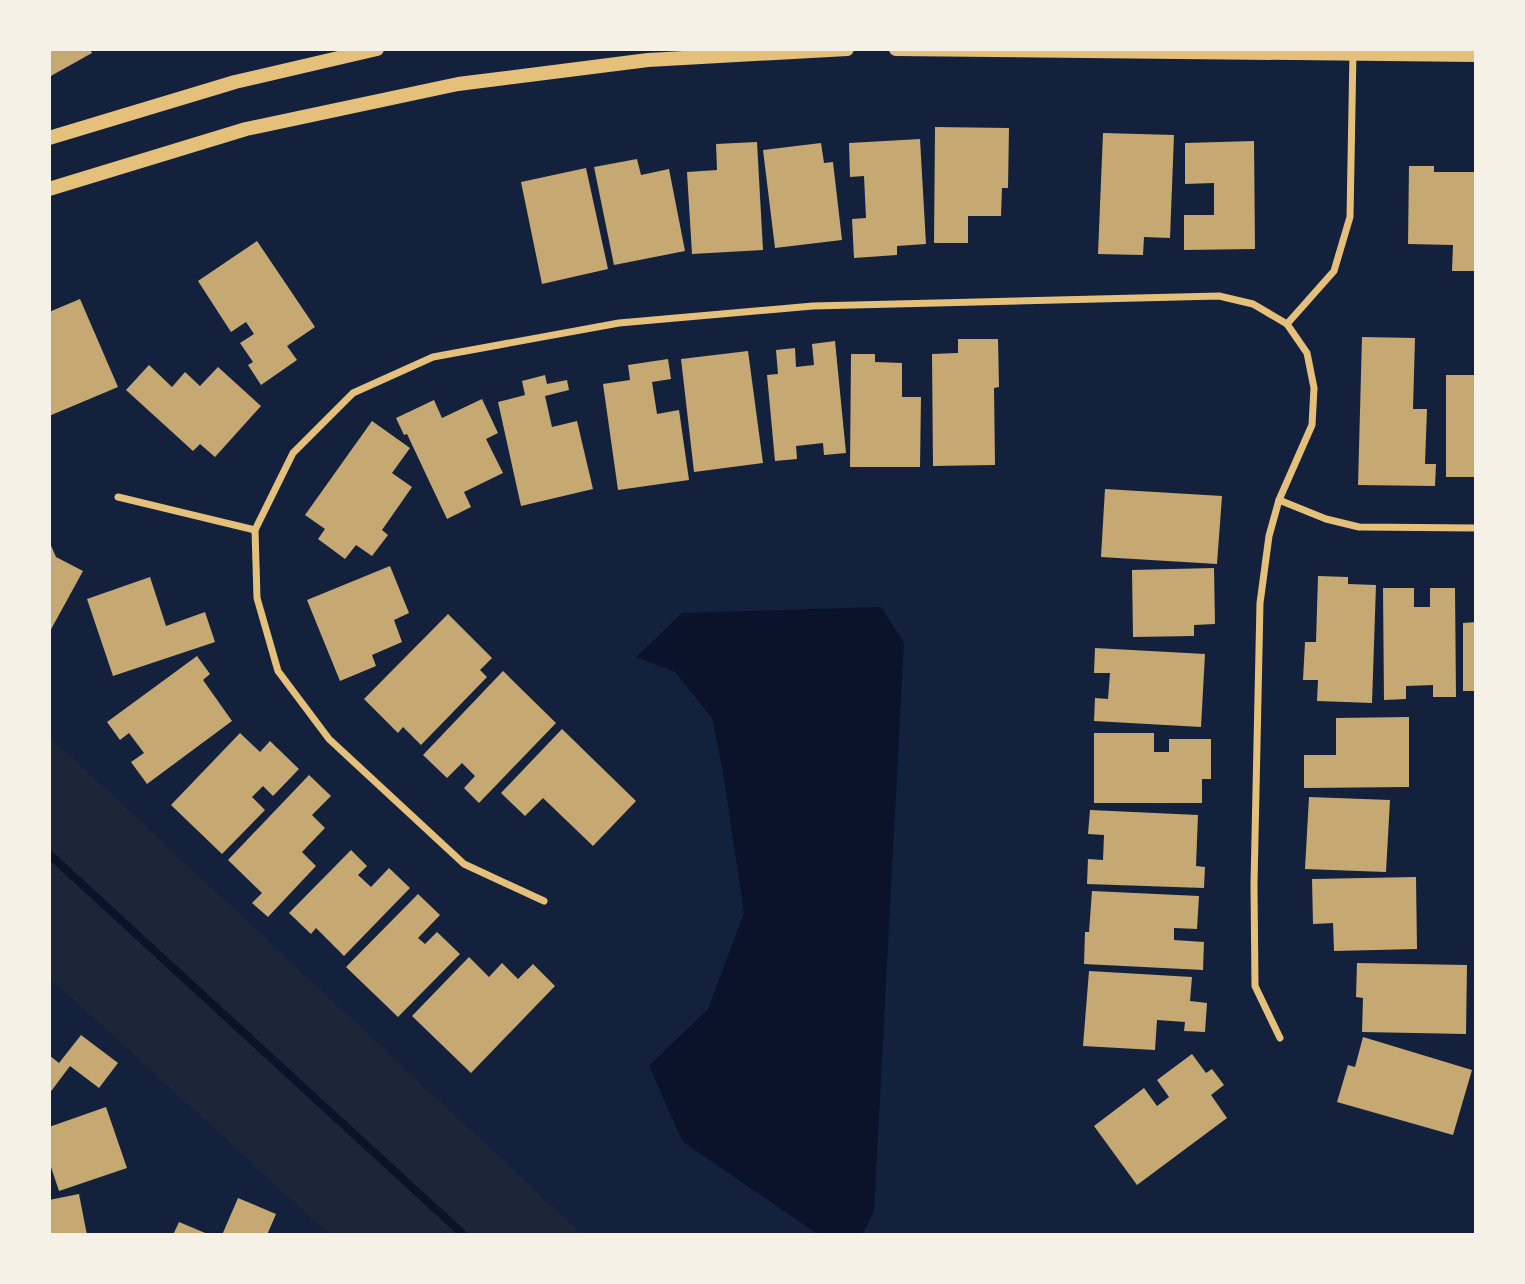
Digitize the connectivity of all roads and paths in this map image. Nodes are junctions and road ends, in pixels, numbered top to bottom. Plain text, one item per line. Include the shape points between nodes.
1 (377, 49) edge
2 (846, 49) edge
3 (895, 49) edge
4 (1353, 51) edge
5 (647, 55) edge
6 (1476, 55) edge
7 (49, 138) edge
8 (49, 189) edge
9 (1287, 324) junction
10 (118, 497) dead end
11 (1279, 500) junction
12 (1476, 528) edge
13 (256, 530) junction
14 (544, 901) dead end
15 (1279, 1038) dead end

1 - 7 main road via 235,82
2 - 5 main road
3 - 4 main road
4 - 6 main road
4 - 9 street via 1350,217 1334,271
5 - 8 main road via 458,84 259,126
9 - 11 street via 1307,353 1314,388 1312,425
9 - 13 street via 1253,304 1219,296 813,306 619,323 433,357 353,393 293,453
10 - 13 street
11 - 12 street via 1359,527
11 - 15 street via 1260,603 1254,885 1255,986
13 - 14 street via 257,598 278,671 328,739 464,864

